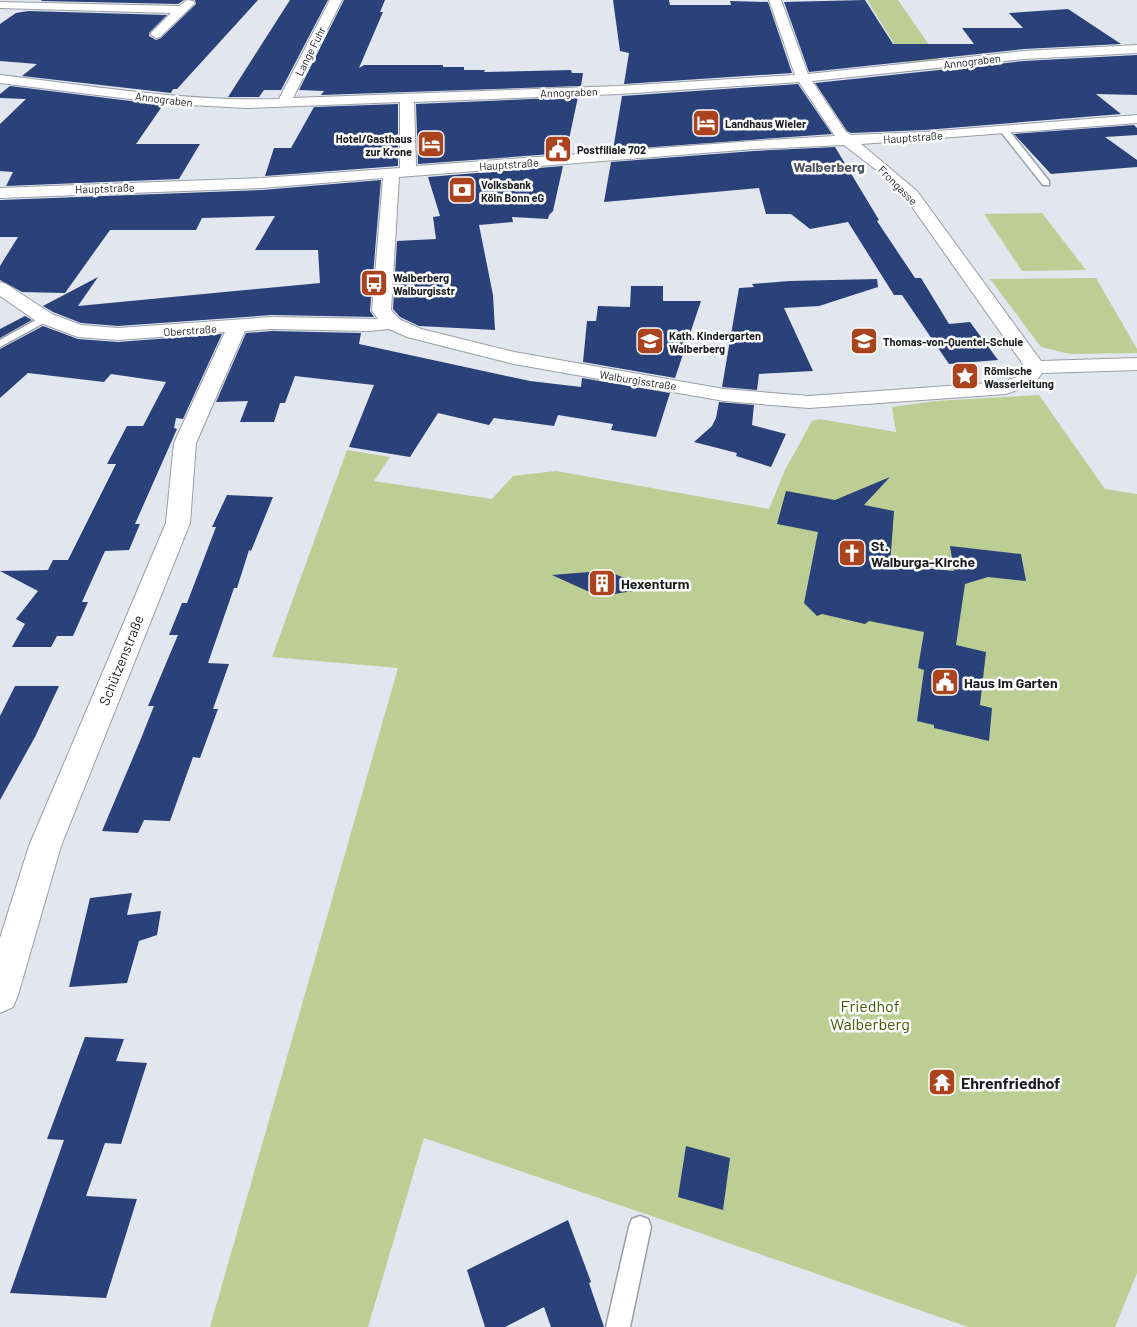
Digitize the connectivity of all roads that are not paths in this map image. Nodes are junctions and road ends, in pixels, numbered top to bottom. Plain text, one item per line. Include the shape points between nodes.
1 (192, 0) edge
2 (336, 0) edge
3 (775, 0) edge
4 (23, 3) edge
5 (0, 6) edge
6 (181, 10) junction
7 (156, 34) dead end
8 (1137, 49) edge
9 (803, 78) junction
10 (0, 79) edge
11 (407, 97) junction
12 (284, 103) junction
13 (1137, 119) edge
14 (1004, 130) junction
15 (848, 142) junction
16 (399, 173) junction
17 (1046, 183) dead end
18 (0, 193) edge
19 (0, 288) edge
20 (45, 318) junction
21 (392, 323) junction
22 (237, 326) junction
23 (0, 344) edge
24 (1137, 364) edge
25 (1035, 367) junction
26 (0, 995) edge
27 (640, 1227) dead end
28 (618, 1327) edge

1 - 6 street
2 - 12 street, Lange Fuhr
3 - 9 street, Frongasse
4 - 5 street
4 - 6 street
6 - 7 street
8 - 9 street, Annograben via 1024,54
9 - 11 street, Annograben via 619,90
9 - 15 street, Frongasse
10 - 12 street, Annograben via 194,102
11 - 12 street, Annograben
11 - 16 street
13 - 14 street, Hauptstraße
14 - 15 street, Hauptstraße
14 - 17 lane
15 - 16 street, Hauptstraße via 754,145
15 - 25 street, Frongasse via 911,194
16 - 18 street, Hauptstraße via 262,183
16 - 21 street via 381,311
19 - 20 street, Oberstraße
20 - 22 street, Oberstraße via 78,331 118,334
20 - 23 lane
21 - 22 street, Oberstraße
21 - 25 street, Walburgisstraße via 414,333 577,370 724,395 809,402 1006,388 1027,380
22 - 26 street, Schützenstraße via 185,443 178,523 45,846
24 - 25 street
27 - 28 lane

